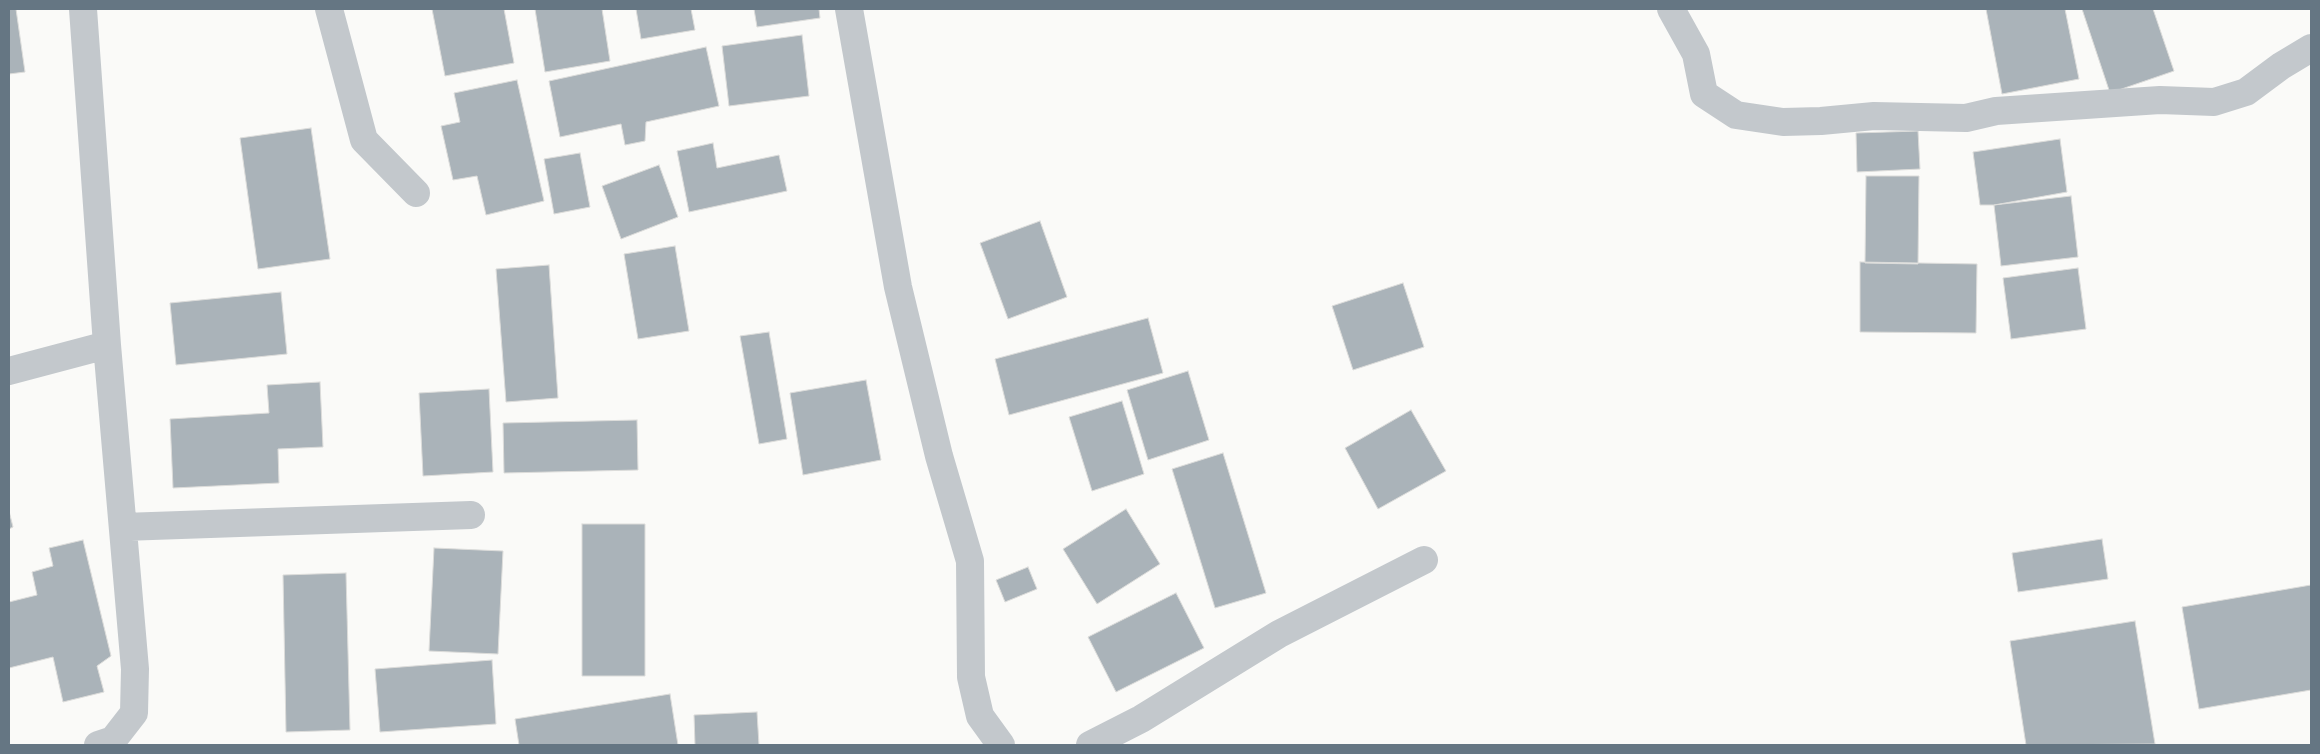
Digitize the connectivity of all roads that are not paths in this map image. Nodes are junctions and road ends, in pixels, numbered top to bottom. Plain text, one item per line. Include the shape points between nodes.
1 (83, 9) edge
2 (329, 9) edge
3 (849, 9) edge
4 (1671, 9) edge
5 (2311, 48) edge
6 (416, 193) dead end
7 (107, 344) junction
8 (9, 371) edge
9 (471, 515) dead end
10 (124, 527) junction
11 (1424, 560) dead end
12 (980, 716) junction
13 (98, 745) edge
14 (976, 745) edge
15 (1001, 745) edge
16 (1090, 745) edge

1 - 7 street
2 - 6 street via 364,140
3 - 12 street via 898,287 939,456 970,561 971,677
4 - 5 street via 1696,54 1704,94 1736,114 1784,122 1874,116 1966,118 1996,111 2160,100 2214,102 2246,92
7 - 8 street
7 - 10 street
9 - 10 street
10 - 13 street via 135,669 134,713 113,740
11 - 16 street via 1279,634 1141,719
12 - 14 street
12 - 15 street

